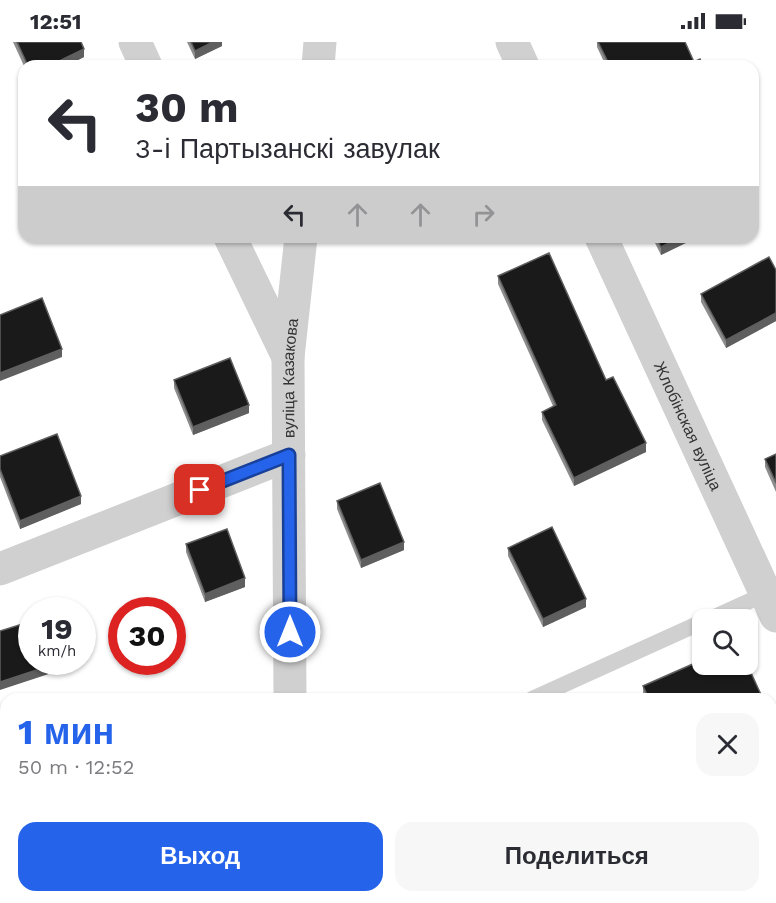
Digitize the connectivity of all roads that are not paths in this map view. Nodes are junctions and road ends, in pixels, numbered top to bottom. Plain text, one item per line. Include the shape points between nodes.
1 (135, 42) edge
2 (320, 42) edge
3 (512, 42) edge
4 (143, 60) edge
5 (318, 60) edge
6 (520, 60) edge
7 (233, 243) edge
8 (300, 243) edge
9 (605, 243) edge
10 (288, 357) junction
11 (289, 455) junction
12 (0, 569) edge
13 (770, 605) edge
14 (753, 609) edge
15 (692, 627) edge
16 (290, 693) edge
17 (555, 693) edge

1 - 4 street
2 - 5 street
3 - 6 street
7 - 10 street
8 - 10 street, вуліца Казакова
9 - 13 street, Жлобінская вуліца
10 - 11 street, вуліца Казакова
11 - 12 street
11 - 16 street, вуліца Казакова
13 - 14 lane
15 - 17 lane

